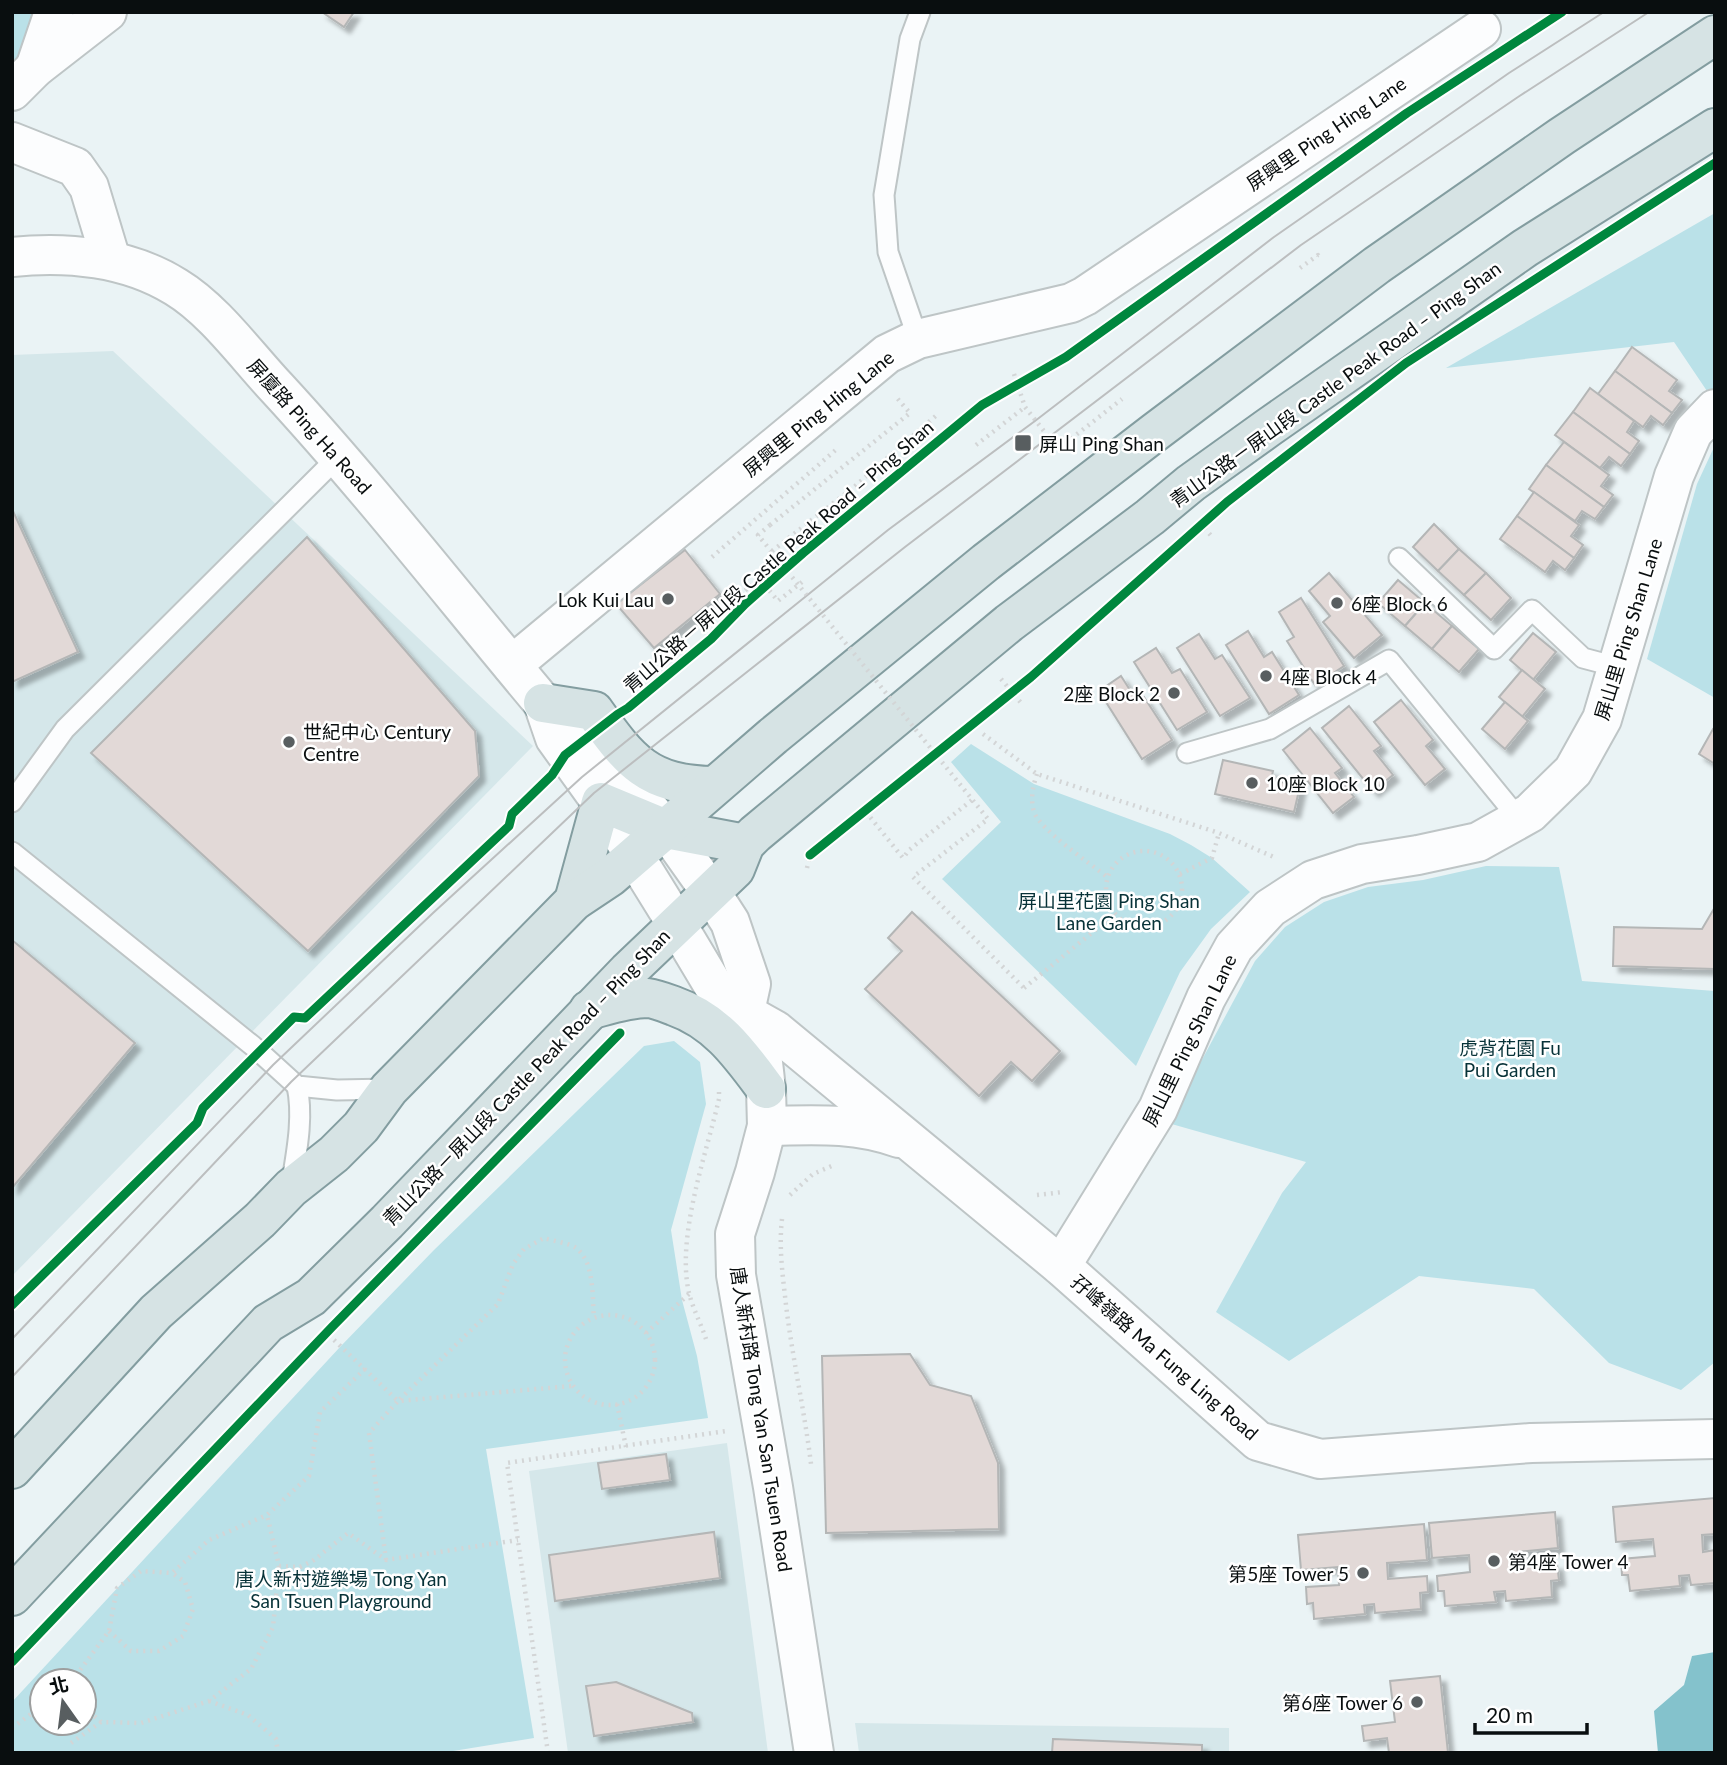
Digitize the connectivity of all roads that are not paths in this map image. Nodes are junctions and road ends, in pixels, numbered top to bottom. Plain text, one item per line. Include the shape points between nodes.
1 (54, 12) edge
2 (107, 12) edge
3 (920, 12) edge
4 (1481, 29) dead end
5 (1714, 34) edge
6 (24, 80) edge
7 (1715, 128) edge
8 (12, 142) edge
9 (12, 257) edge
10 (111, 260) junction
11 (918, 339) junction
12 (1715, 409) edge
13 (339, 456) junction
14 (1399, 558) dead end
15 (512, 665) junction
16 (1618, 667) junction
17 (543, 703) junction
18 (1187, 753) dead end
19 (714, 786) junction
20 (12, 802) edge
21 (601, 802) junction
22 (1519, 819) junction
23 (666, 829) junction
24 (745, 844) junction
25 (12, 852) edge
26 (633, 858) junction
27 (710, 891) junction
28 (574, 901) junction
29 (676, 923) junction
30 (589, 1010) junction
31 (748, 1012) junction
32 (297, 1086) junction
33 (388, 1089) junction
34 (766, 1107) junction
35 (911, 1142) junction
36 (290, 1188) junction
37 (1061, 1266) junction
38 (1715, 1438) edge
39 (12, 1469) edge
40 (12, 1596) edge
41 (814, 1753) edge

1 - 6 street
2 - 6 street
3 - 11 lane via 910,39 884,195 888,252
4 - 11 street, 屏興里 Ping Hing Lane via 1084,296 1071,303
5 - 19 main road via 1387,258 1230,375 986,562
7 - 24 main road, 青山公路－屏山段 Castle Peak Road – Ping Shan via 1525,248 1191,483 1009,623
8 - 10 street via 75,167 89,187
9 - 10 street, 屏廈路 Ping Ha Road via 69,255
10 - 13 street, 屏廈路 Ping Ha Road via 176,287 203,308
11 - 15 street, 屏興里 Ping Hing Lane via 887,354
12 - 16 street, 屏山里 Ping Shan Lane via 1693,432 1674,476
13 - 15 street, 屏廈路 Ping Ha Road
13 - 20 lane via 65,729
14 - 16 lane via 1494,649 1532,610 1583,658
15 - 17 street, 屏廈路 Ping Ha Road
16 - 22 street, 屏山里 Ping Shan Lane via 1602,719 1573,771
17 - 19 main road via 594,711 646,771 669,781
17 - 21 street, 屏廈路 Ping Ha Road via 555,738
17 - 23 street, 屏廈路 Ping Ha Road via 575,721
18 - 22 lane via 1270,729 1389,660
19 - 23 main road
21 - 23 main road
21 - 26 street, 屏廈路 Ping Ha Road
21 - 28 main road
22 - 37 street, 屏山里 Ping Shan Lane via 1478,842 1362,864 1312,880 1270,908 1234,947 1206,998 1158,1109
23 - 24 main road
23 - 26 main road
23 - 27 street, 唐人新村路 Tong Yan San Tsuen Road
24 - 27 main road, 青山公路－屏山段 Castle Peak Road – Ping Shan via 735,869
25 - 32 lane
26 - 28 main road
26 - 29 street
27 - 29 main road, 青山公路－屏山段 Castle Peak Road – Ping Shan
27 - 31 street, 唐人新村路 Tong Yan San Tsuen Road via 730,922 745,963 751,984
28 - 33 main road
29 - 30 main road, 青山公路－屏山段 Castle Peak Road – Ping Shan
29 - 31 street via 719,995
30 - 34 main road via 649,998 709,1023 733,1044
30 - 40 main road, 青山公路－屏山段 Castle Peak Road – Ping Shan via 311,1297 268,1323
31 - 34 street, 唐人新村路 Tong Yan San Tsuen Road via 762,1054
31 - 35 street, 孖峰嶺路 Ma Fung Ling Road
32 - 33 lane
32 - 36 lane via 297,1149
33 - 36 main road via 361,1127
34 - 35 street, 孖峰嶺路 Ma Fung Ling Road via 876,1129
34 - 41 street, 唐人新村路 Tong Yan San Tsuen Road via 755,1172 735,1234 736,1275
35 - 37 street, 孖峰嶺路 Ma Fung Ling Road
36 - 39 main road via 156,1312
37 - 38 street, 孖峰嶺路 Ma Fung Ling Road via 1258,1441 1320,1459 1531,1443

